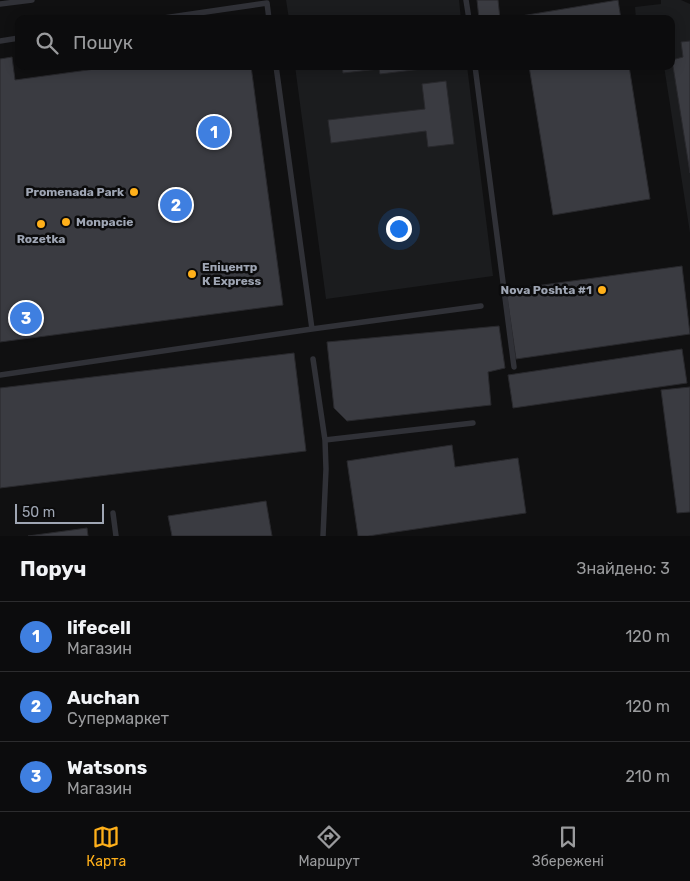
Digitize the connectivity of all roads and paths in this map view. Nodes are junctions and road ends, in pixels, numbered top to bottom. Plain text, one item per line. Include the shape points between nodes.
1 (32, 0) edge
2 (466, 0) edge
3 (267, 2) edge
4 (0, 4) edge
5 (183, 15) edge
6 (269, 15) edge
7 (468, 15) edge
8 (15, 39) edge
9 (0, 41) edge
10 (277, 70) edge
11 (476, 70) edge
12 (481, 306) dead end
13 (312, 330) junction
14 (313, 359) dead end
15 (514, 368) dead end
16 (0, 375) edge
17 (473, 423) dead end
18 (325, 440) junction
19 (113, 513) dead end
20 (116, 536) edge
21 (323, 536) edge

1 - 4 lane
2 - 7 lane
3 - 5 lane
3 - 6 lane
8 - 9 lane
10 - 13 lane
11 - 15 lane
12 - 13 lane
13 - 16 lane
14 - 18 lane
17 - 18 lane
18 - 21 lane
19 - 20 lane

